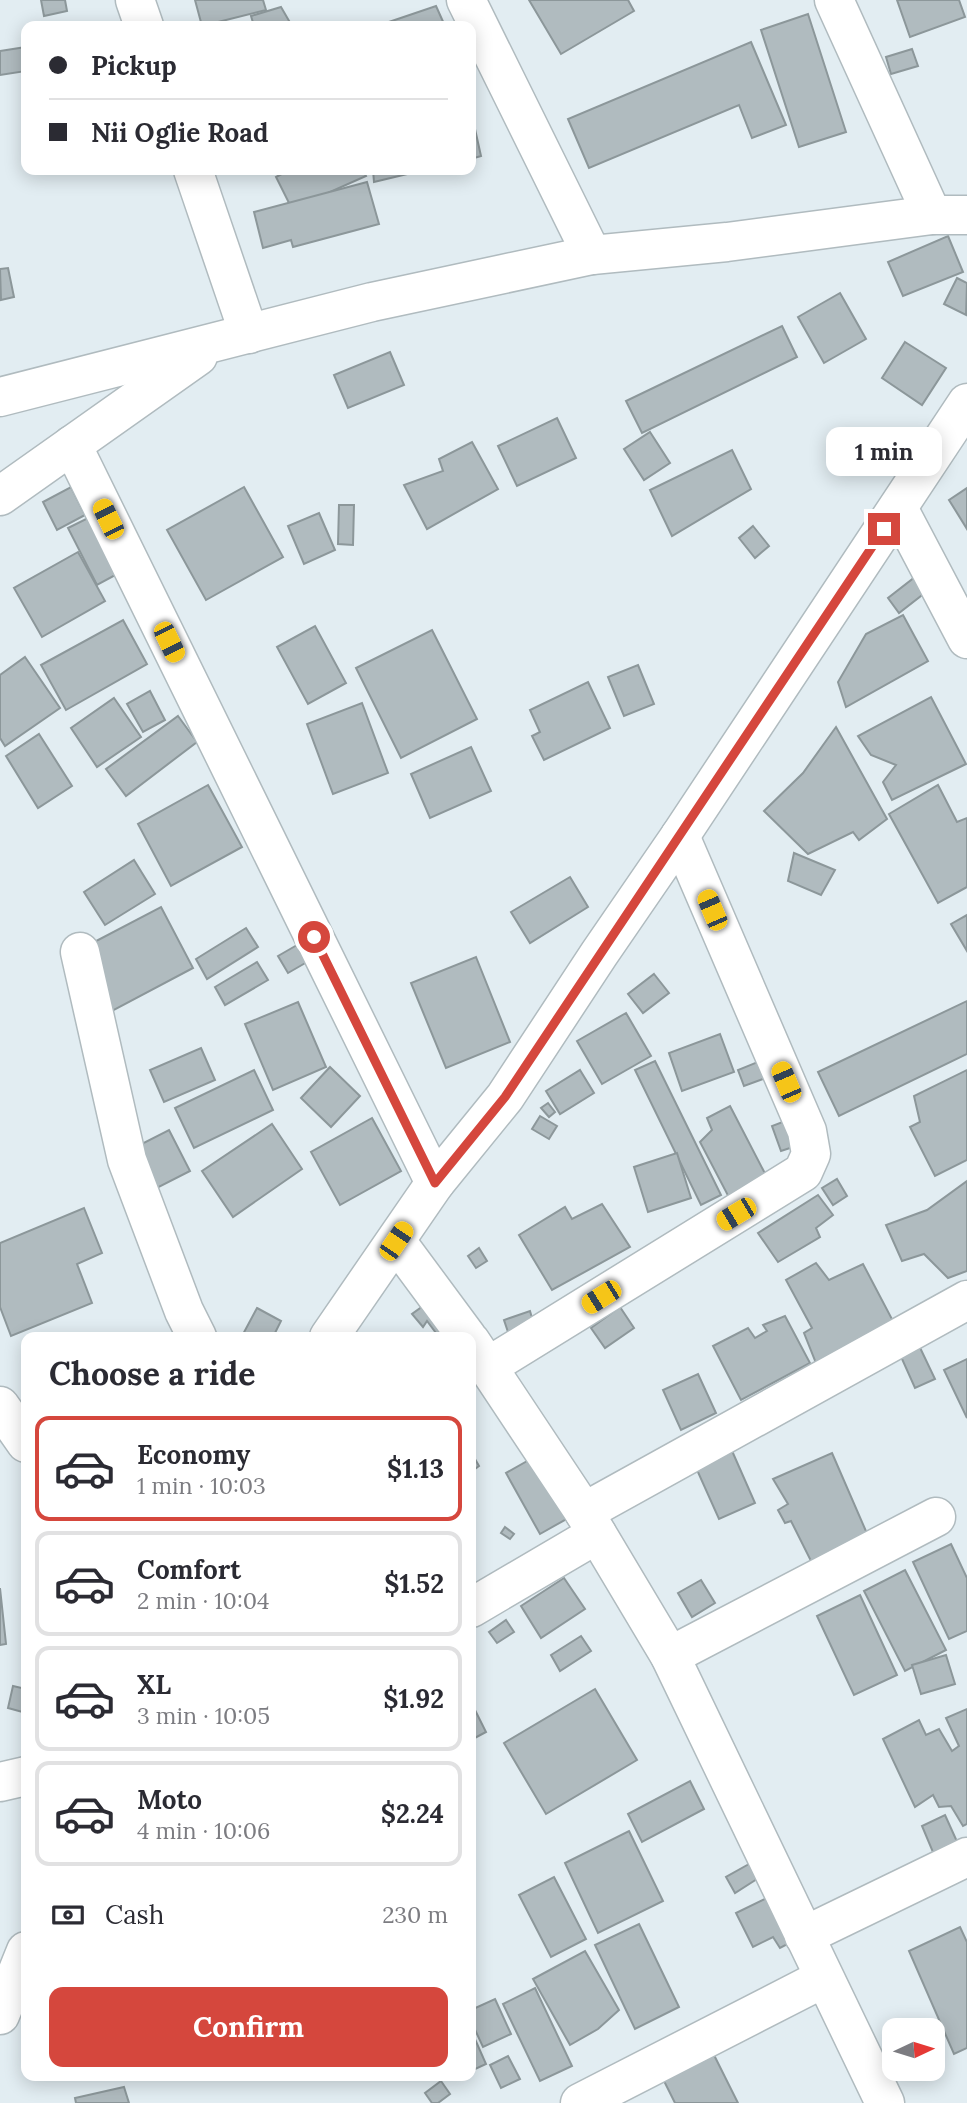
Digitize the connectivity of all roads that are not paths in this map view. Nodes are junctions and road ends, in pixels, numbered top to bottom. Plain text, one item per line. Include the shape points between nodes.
1 (135, 0) edge
2 (466, 0) edge
3 (834, 0) edge
4 (142, 21) edge
5 (194, 175) edge
6 (949, 215) edge
7 (592, 255) junction
8 (233, 338) junction
9 (0, 397) edge
10 (967, 403) edge
11 (72, 445) junction
12 (0, 496) edge
13 (898, 509) junction
14 (967, 639) edge
15 (680, 836) junction
16 (80, 952) dead end
17 (435, 1183) junction
18 (396, 1241) junction
19 (967, 1300) edge
20 (194, 1332) edge
21 (332, 1332) edge
22 (463, 1332) edge
23 (476, 1348) edge
24 (476, 1351) edge
25 (0, 1406) edge
26 (21, 1436) edge
27 (936, 1517) dead end
28 (590, 1523) junction
29 (476, 1604) edge
30 (670, 1656) junction
31 (21, 1777) edge
32 (0, 1782) edge
33 (967, 1857) edge
34 (804, 1936) junction
35 (21, 1963) edge
36 (824, 1978) junction
37 (0, 2015) edge
38 (580, 2103) edge
39 (885, 2103) edge

1 - 4 street
2 - 7 street
3 - 6 street
5 - 8 street
6 - 7 street
7 - 8 street via 372,302
8 - 9 street
8 - 11 street
10 - 13 street
11 - 12 street
11 - 17 street
13 - 14 street
13 - 15 street
15 - 17 street via 505,1097
15 - 23 street via 807,1131 811,1154 803,1172
16 - 20 street via 127,1160
17 - 18 street
18 - 21 street
18 - 22 street
19 - 28 street
24 - 28 street
25 - 26 street
27 - 30 street
28 - 29 street
28 - 30 street
30 - 34 street
31 - 32 street
33 - 34 street
34 - 36 street
35 - 37 street
36 - 38 street
36 - 39 street

